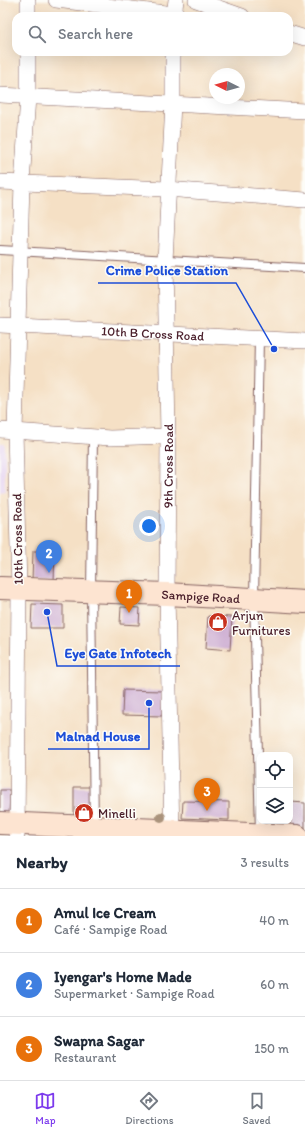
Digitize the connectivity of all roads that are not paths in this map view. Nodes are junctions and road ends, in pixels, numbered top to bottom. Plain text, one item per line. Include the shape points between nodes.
1 (28, 0) edge
2 (56, 0) edge
3 (196, 0) edge
4 (175, 10) edge
5 (28, 12) edge
6 (230, 12) edge
7 (293, 34) edge
8 (305, 38) edge
9 (28, 56) edge
10 (173, 56) edge
11 (0, 95) edge
12 (28, 97) junction
13 (173, 103) junction
14 (305, 111) edge
15 (0, 182) edge
16 (22, 183) junction
17 (167, 189) junction
18 (305, 200) edge
19 (0, 250) edge
20 (20, 251) junction
21 (165, 261) junction
22 (305, 268) edge
23 (0, 325) edge
24 (17, 326) junction
25 (166, 334) junction
26 (260, 339) junction
27 (305, 341) edge
28 (0, 430) edge
29 (15, 431) junction
30 (168, 436) junction
31 (93, 437) junction
32 (9, 589) edge
33 (92, 591) junction
34 (167, 594) junction
35 (254, 598) junction
36 (305, 602) edge
37 (11, 827) edge
38 (94, 832) edge
39 (172, 833) edge
40 (260, 835) edge
41 (297, 836) edge

1 - 5 street
2 - 4 street
3 - 6 street
7 - 8 street
9 - 12 street, 10th Cross Road
10 - 13 street, 9th Cross Road
11 - 12 street
12 - 13 street
12 - 16 street, 10th Cross Road
13 - 14 street
13 - 17 street, 9th Cross Road
15 - 16 street
16 - 17 street
16 - 20 street, 10th Cross Road
17 - 18 street
17 - 21 street, 9th Cross Road
19 - 20 lane
20 - 21 lane
20 - 24 street, 10th Cross Road
21 - 22 lane
21 - 25 street, 9th Cross Road
23 - 24 street, 10th B Cross Road
24 - 25 street, 10th B Cross Road
24 - 29 street, 10th Cross Road
25 - 26 street, 10th B Cross Road
25 - 30 street, 9th Cross Road
26 - 27 street, 10th B Cross Road
26 - 35 lane
28 - 29 street
29 - 31 street
29 - 32 street, 10th Cross Road
30 - 31 street
30 - 34 street, 9th Cross Road
31 - 33 lane
32 - 33 street, Sampige Road
32 - 37 street, 10th Cross Road
33 - 34 street, Sampige Road
33 - 38 lane
34 - 35 street, Sampige Road
34 - 39 street, 9th Cross Road
35 - 36 street, Sampige Road
35 - 40 lane
37 - 38 street
38 - 39 street
39 - 40 street
40 - 41 street

